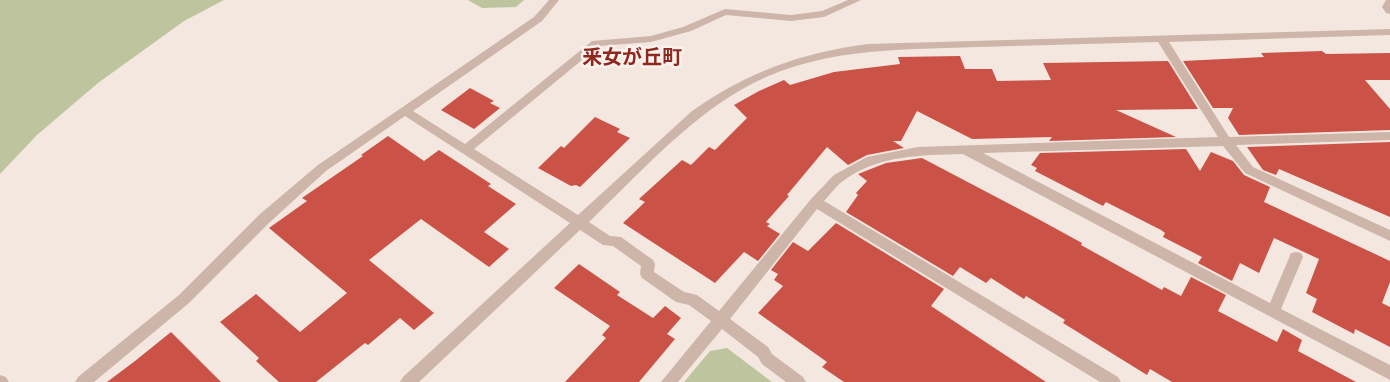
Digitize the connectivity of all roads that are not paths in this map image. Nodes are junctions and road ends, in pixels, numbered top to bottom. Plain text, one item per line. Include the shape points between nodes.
1 (554, 0) edge
2 (856, 0) edge
3 (1390, 2) edge
4 (1390, 11) edge
5 (1390, 32) edge
6 (1161, 38) junction
7 (404, 110) junction
8 (1390, 136) edge
9 (1226, 141) junction
10 (467, 149) junction
11 (964, 149) junction
12 (815, 202) junction
13 (578, 222) junction
14 (1390, 236) edge
15 (1296, 257) dead end
16 (1272, 312) junction
17 (721, 320) junction
18 (1390, 373) edge
19 (82, 382) edge
20 (408, 382) edge
21 (669, 382) edge
22 (798, 382) edge
23 (1114, 382) edge

1 - 7 street via 538,19
2 - 10 street via 824,14 792,18 725,12 652,39 596,43
3 - 4 street via 1387,7
5 - 6 street
6 - 9 street
6 - 13 street via 868,47 818,54 789,63 758,74 715,99
7 - 10 street
7 - 19 street via 316,174 265,218 184,299
8 - 9 street
9 - 11 street
9 - 14 street via 1250,170
10 - 13 street
11 - 12 street via 918,150 871,160 838,178
11 - 16 street
12 - 17 street
12 - 23 street
13 - 17 street via 608,241 616,241 648,264 647,274 681,298 692,299
13 - 20 street
15 - 16 street
16 - 18 street
17 - 21 street
17 - 22 street

